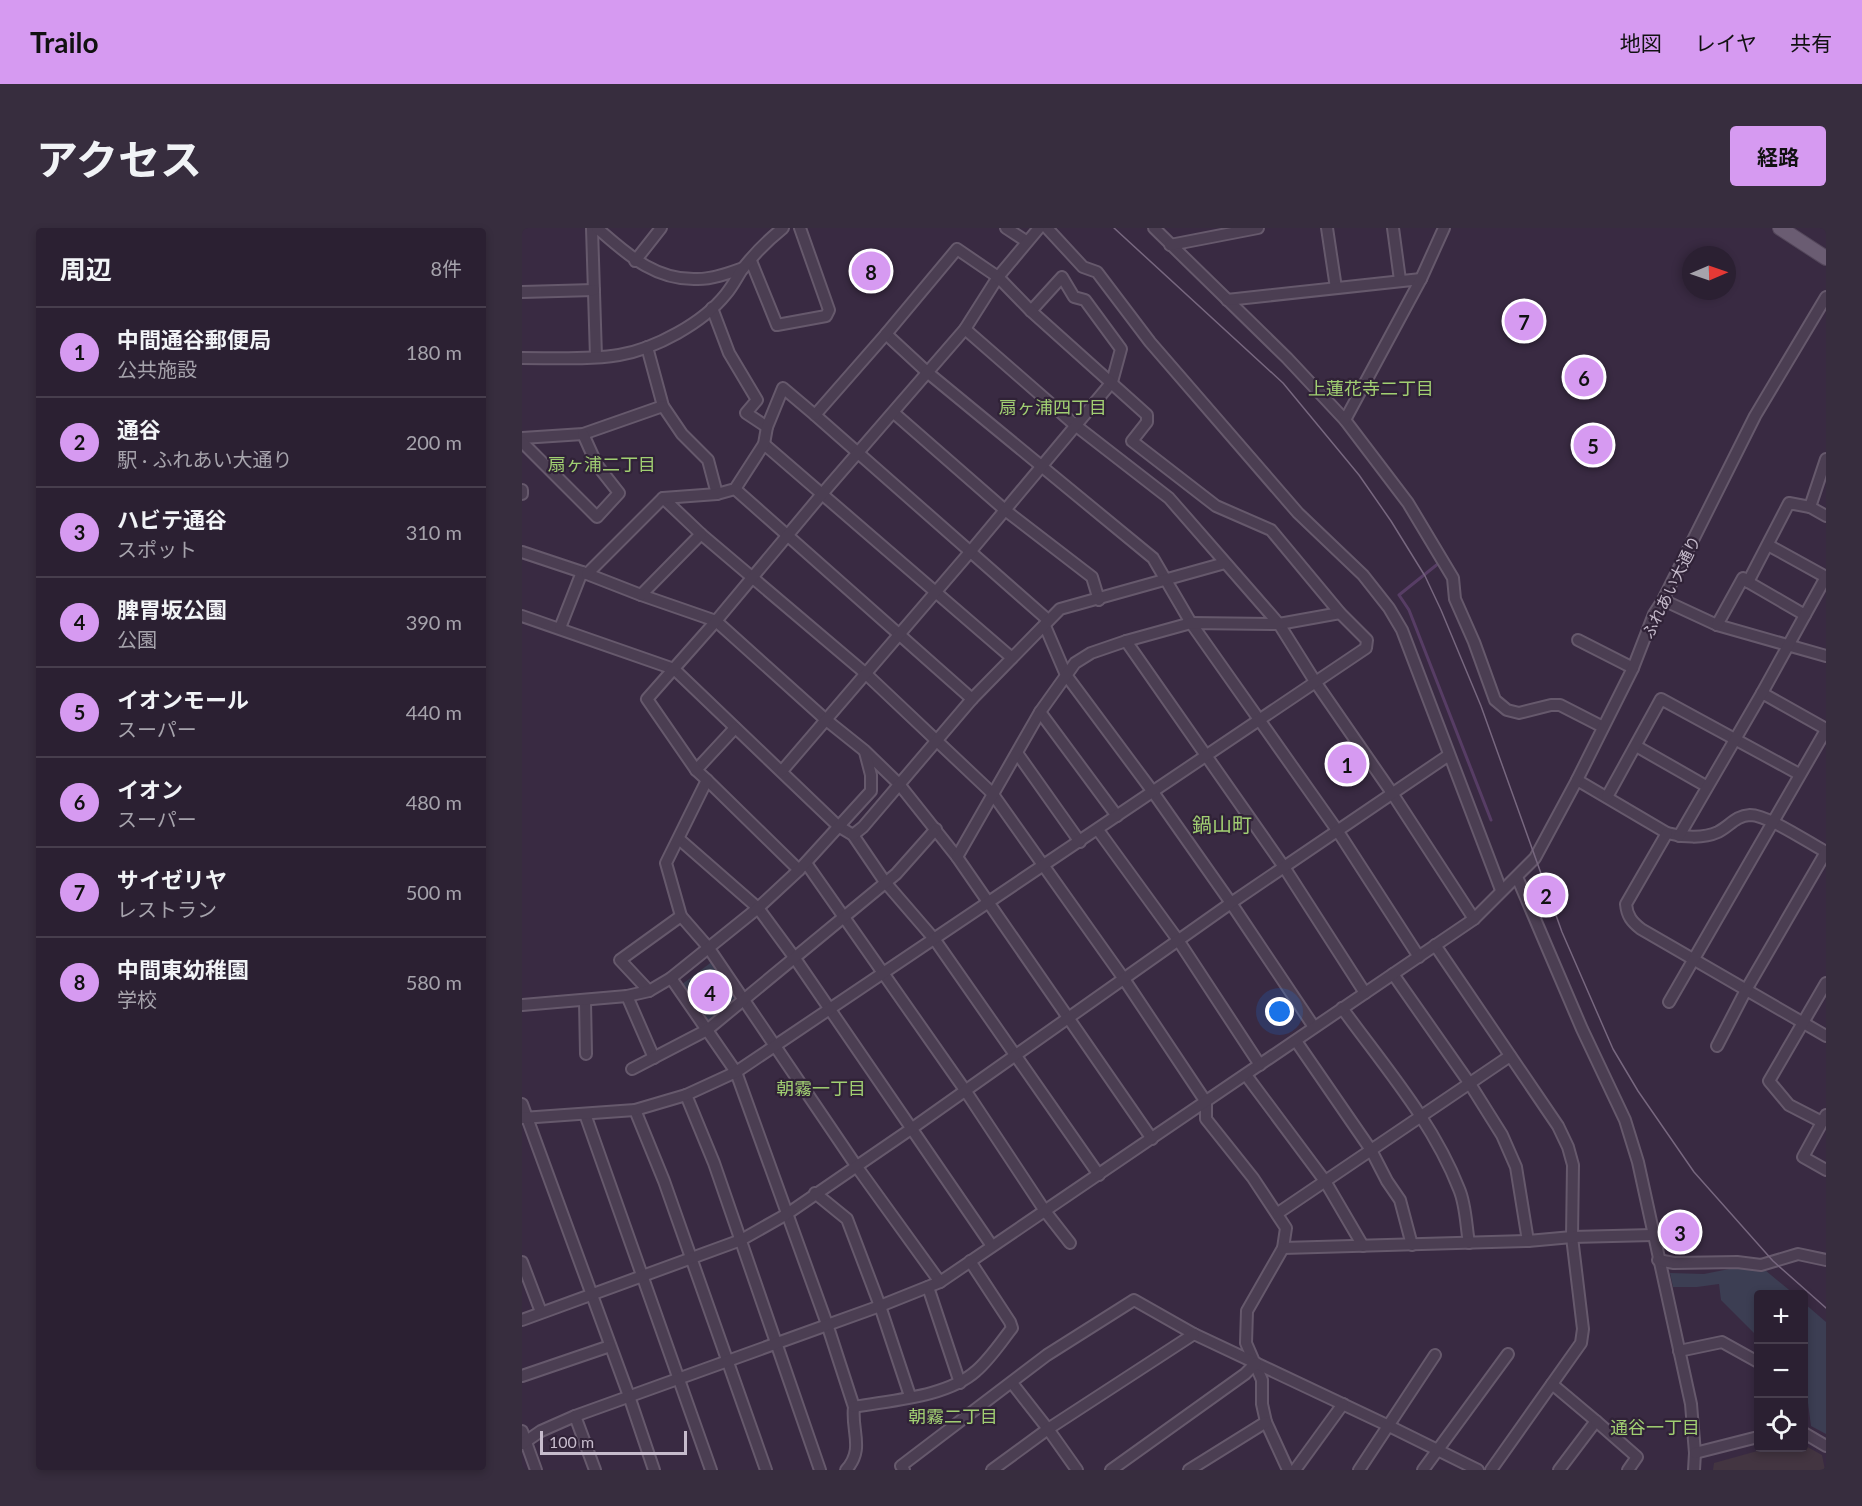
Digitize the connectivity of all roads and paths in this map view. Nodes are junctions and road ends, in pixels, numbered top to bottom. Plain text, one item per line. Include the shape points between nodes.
1 (592, 228) edge
2 (597, 228) edge
3 (661, 228) edge
4 (783, 228) edge
5 (800, 228) edge
6 (1006, 228) edge
7 (1039, 228) edge
8 (1047, 228) edge
9 (1154, 228) edge
10 (1258, 228) edge
11 (1327, 228) edge
12 (1393, 228) edge
13 (1444, 228) edge
14 (1780, 228) edge
15 (1026, 241) junction
16 (1170, 245) junction
17 (1826, 258) edge
18 (635, 261) junction
19 (747, 265) junction
20 (998, 277) junction
21 (1421, 279) junction
22 (1400, 280) junction
23 (1336, 288) junction
24 (594, 290) junction
25 (522, 291) edge
26 (1826, 297) edge
27 (1227, 300) junction
28 (712, 308) junction
29 (1031, 311) junction
30 (965, 329) junction
31 (886, 334) junction
32 (647, 347) junction
33 (596, 357) junction
34 (522, 358) edge
35 (927, 372) junction
36 (1112, 382) junction
37 (663, 406) junction
38 (894, 413) junction
39 (814, 415) junction
40 (1345, 420) junction
41 (1075, 425) junction
42 (767, 427) junction
43 (583, 434) junction
44 (522, 440) edge
45 (764, 444) junction
46 (858, 453) junction
47 (1826, 459) edge
48 (1041, 467) junction
49 (735, 489) junction
50 (717, 494) junction
51 (822, 494) junction
52 (663, 498) junction
53 (1810, 507) junction
54 (1005, 510) junction
55 (1826, 516) edge
56 (701, 534) junction
57 (788, 536) junction
58 (1768, 545) junction
59 (522, 552) edge
60 (970, 552) junction
61 (1225, 563) junction
62 (584, 573) junction
63 (753, 577) junction
64 (1826, 577) edge
65 (1164, 580) junction
66 (1748, 582) junction
67 (935, 591) junction
68 (641, 595) junction
69 (1099, 600) junction
70 (1664, 600) junction
71 (1340, 613) junction
72 (1805, 615) junction
73 (522, 616) edge
74 (716, 621) junction
75 (1046, 623) junction
76 (1191, 623) junction
77 (1279, 624) junction
78 (1717, 625) junction
79 (560, 628) junction
80 (899, 633) junction
81 (1126, 640) junction
82 (1578, 640) dead end
83 (1788, 646) junction
84 (1826, 656) edge
85 (1012, 658) junction
86 (1633, 668) junction
87 (674, 669) junction
88 (865, 673) junction
89 (1066, 675) junction
90 (1316, 683) junction
91 (1762, 693) junction
92 (972, 699) junction
93 (1040, 712) junction
94 (825, 719) junction
95 (1261, 719) junction
96 (1603, 727) junction
97 (735, 728) junction
98 (1826, 729) edge
99 (1735, 738) junction
100 (937, 739) junction
101 (1636, 746) junction
102 (865, 751) junction
103 (1017, 753) junction
104 (1449, 755) junction
105 (1207, 756) junction
106 (696, 770) junction
107 (782, 771) junction
108 (1799, 774) junction
109 (707, 780) junction
110 (1577, 780) junction
111 (899, 784) junction
112 (1706, 786) junction
113 (1153, 792) junction
114 (992, 793) junction
115 (1392, 793) junction
116 (1607, 797) junction
117 (1118, 816) junction
118 (1773, 822) junction
119 (838, 825) junction
120 (936, 829) junction
121 (1098, 830) junction
122 (1337, 830) junction
123 (1667, 833) junction
124 (853, 834) junction
125 (1679, 836) junction
126 (679, 838) junction
127 (1080, 842) junction
128 (1826, 852) edge
129 (957, 857) junction
130 (1043, 866) junction
131 (803, 867) junction
132 (1284, 867) junction
133 (1517, 877) junction
134 (885, 882) junction
135 (1501, 890) junction
136 (990, 903) junction
137 (1231, 903) junction
138 (758, 908) junction
139 (681, 916) junction
140 (843, 916) junction
141 (1474, 919) junction
142 (936, 940) junction
143 (1178, 940) junction
144 (1435, 945) junction
145 (708, 947) junction
146 (794, 957) junction
147 (1419, 957) junction
148 (1693, 958) junction
149 (1393, 974) junction
150 (884, 975) junction
151 (671, 978) junction
152 (1124, 979) junction
153 (1826, 983) edge
154 (1746, 990) junction
155 (649, 991) junction
156 (1365, 993) junction
157 (627, 996) junction
158 (743, 1000) junction
159 (585, 1001) junction
160 (1669, 1002) dead end
161 (522, 1005) edge
162 (1342, 1008) junction
163 (831, 1011) junction
164 (1068, 1017) junction
165 (1803, 1023) junction
166 (1314, 1027) junction
167 (706, 1030) junction
168 (1826, 1036) edge
169 (1296, 1041) junction
170 (1717, 1046) dead end
171 (776, 1047) junction
172 (586, 1054) dead end
173 (1016, 1054) junction
174 (1510, 1056) junction
175 (654, 1058) junction
176 (1260, 1065) junction
177 (632, 1069) dead end
178 (736, 1072) junction
179 (1246, 1075) junction
180 (1470, 1084) junction
181 (965, 1090) junction
182 (686, 1095) junction
183 (1206, 1102) junction
184 (522, 1104) edge
185 (635, 1110) junction
186 (585, 1114) junction
187 (524, 1118) edge
188 (1422, 1118) junction
189 (1824, 1118) edge
190 (911, 1129) junction
191 (1152, 1139) junction
192 (1371, 1150) junction
193 (857, 1167) junction
194 (1826, 1170) edge
195 (1100, 1175) junction
196 (1325, 1181) junction
197 (815, 1193) junction
198 (1046, 1211) junction
199 (1278, 1213) junction
200 (786, 1214) junction
201 (1653, 1235) junction
202 (1572, 1237) junction
203 (741, 1240) junction
204 (1528, 1241) junction
205 (1070, 1243) dead end
206 (1469, 1243) junction
207 (1412, 1245) junction
208 (992, 1246) junction
209 (1363, 1246) junction
210 (1283, 1248) junction
211 (691, 1258) junction
212 (1658, 1260) junction
213 (1826, 1260) edge
214 (522, 1262) edge
215 (970, 1262) junction
216 (642, 1276) junction
217 (940, 1282) junction
218 (928, 1287) junction
219 (591, 1294) junction
220 (880, 1306) junction
221 (541, 1312) junction
222 (522, 1320) edge
223 (827, 1324) junction
224 (1194, 1334) junction
225 (777, 1342) junction
226 (610, 1346) junction
227 (1679, 1351) junction
228 (1508, 1354) dead end
229 (1435, 1355) dead end
230 (728, 1360) junction
231 (1754, 1360) edge
232 (1256, 1363) junction
233 (522, 1376) edge
234 (679, 1378) junction
235 (960, 1383) junction
236 (1012, 1383) junction
237 (1552, 1384) junction
238 (629, 1396) junction
239 (910, 1396) junction
240 (1343, 1404) junction
241 (854, 1407) junction
242 (575, 1416) junction
243 (1596, 1421) junction
244 (1266, 1422) junction
245 (1389, 1426) junction
246 (1048, 1429) junction
247 (1808, 1436) edge
248 (1754, 1438) edge
249 (523, 1439) edge
250 (1826, 1446) edge
251 (1437, 1450) junction
252 (1695, 1453) junction
253 (1118, 1468) edge
254 (536, 1470) edge
255 (595, 1470) edge
256 (654, 1470) edge
257 (711, 1470) edge
258 (766, 1470) edge
259 (820, 1470) edge
260 (846, 1470) edge
261 (904, 1470) edge
262 (992, 1470) edge
263 (1077, 1470) edge
264 (1189, 1470) edge
265 (1288, 1470) edge
266 (1295, 1470) edge
267 (1359, 1470) edge
268 (1424, 1470) edge
269 (1478, 1470) edge
270 (1491, 1470) edge
271 (1559, 1470) edge
272 (1628, 1470) edge
273 (1694, 1470) edge

1 - 24 street
2 - 18 street
3 - 18 street
4 - 19 street
5 - 19 street via 829,310 826,316 777,326
6 - 15 street
7 - 15 street
8 - 104 street via 1083,267 1097,272 1150,342 1298,513 1363,575 1389,609 1402,630
9 - 16 street
10 - 16 street
11 - 23 street
12 - 22 street
13 - 21 street
14 - 17 main road
15 - 20 street
16 - 27 street
18 - 19 street via 676,279 700,280
19 - 28 street
20 - 29 street
20 - 30 street
20 - 31 street via 957,249
21 - 22 street
21 - 40 street
22 - 23 street
23 - 27 street
24 - 25 street
24 - 33 street
26 - 70 street, ふれあい大通り via 1755,416
27 - 40 street
28 - 32 street via 689,326
28 - 42 street via 729,353 757,400 746,413
29 - 36 street
29 - 36 street via 1062,277 1074,297 1085,300 1121,349
30 - 35 street
30 - 41 street
31 - 35 street
31 - 39 street
32 - 33 street
32 - 37 street
33 - 34 street
35 - 38 street
35 - 48 street
36 - 41 street
36 - 71 street via 1147,415 1147,422 1132,441 1216,506 1271,530
37 - 43 street
37 - 50 street via 682,434 708,460
38 - 46 street
38 - 54 street
39 - 42 street via 783,388
39 - 46 street
40 - 96 street via 1408,503 1453,578 1455,599 1495,700 1507,710 1519,713 1560,705
41 - 48 street
41 - 61 street via 1169,498
42 - 45 street
43 - 44 street
43 - 44 street via 597,465 619,493 597,517
45 - 49 street
45 - 51 street
46 - 51 street
46 - 60 street
47 - 53 street
48 - 54 street
48 - 65 street via 1153,558
49 - 50 street
49 - 57 street
50 - 52 street
51 - 57 street
51 - 67 street
52 - 56 street
52 - 62 street
53 - 55 street
53 - 58 street via 1790,503
54 - 60 street
54 - 69 street via 1092,577
56 - 63 street
56 - 68 street
57 - 63 street
57 - 80 street
58 - 64 street
58 - 66 street
59 - 62 street
60 - 67 street
60 - 75 street
61 - 65 street
61 - 77 street
62 - 68 street
62 - 79 street
63 - 74 street
63 - 88 street
64 - 72 street
65 - 69 street
65 - 76 street
66 - 72 street
66 - 78 street via 1743,578
67 - 80 street
67 - 85 street
68 - 74 street
69 - 75 street via 1060,609
70 - 78 street
70 - 86 street, ふれあい大通り via 1654,614
71 - 77 street
71 - 90 street via 1367,640 1366,648
72 - 83 street
73 - 79 street
74 - 87 street
74 - 94 street
75 - 85 street
75 - 89 street
76 - 77 street
76 - 81 street
76 - 95 street
77 - 90 street
78 - 83 street
79 - 87 street
80 - 88 street
80 - 92 street
81 - 89 street via 1091,653 1075,663
81 - 105 street
82 - 86 street
83 - 84 street
83 - 91 street
85 - 92 street
86 - 96 street, ふれあい大通り
87 - 97 street
87 - 106 street via 646,699
88 - 94 street
88 - 100 street
89 - 93 street
89 - 113 street
90 - 95 street
90 - 115 street
91 - 98 street
91 - 99 street
92 - 100 street
93 - 103 street
93 - 117 street
94 - 102 street
94 - 107 street
95 - 105 street
95 - 122 street
96 - 110 street, ふれあい大通り
97 - 106 street
97 - 107 street
98 - 108 street
99 - 101 street via 1661,699
99 - 108 street
99 - 112 street
100 - 111 street
100 - 114 street
101 - 112 street
101 - 116 street
102 - 111 street
102 - 119 street via 871,791
103 - 114 street
103 - 127 street
104 - 115 street
104 - 135 street
105 - 113 street
105 - 132 street
106 - 109 street
107 - 119 street
108 - 118 street
109 - 126 street
109 - 131 street
110 - 116 street
110 - 133 street, ふれあい大通り via 1535,858
111 - 120 street
111 - 124 street
112 - 125 street
113 - 117 street
113 - 137 street
114 - 129 street
114 - 130 street
115 - 122 street
115 - 141 street
116 - 123 street
117 - 121 street
118 - 125 street via 1753,815 1737,817 1717,833
118 - 128 street
118 - 148 street
119 - 124 street
119 - 131 street
120 - 129 street
120 - 134 street
121 - 127 street
121 - 143 street
122 - 132 street
122 - 147 street
123 - 125 street
123 - 148 street via 1626,903 1627,913 1641,929
124 - 134 street
126 - 138 street
126 - 139 street via 666,863
127 - 130 street
128 - 154 street
129 - 136 street
130 - 136 street
130 - 152 street
131 - 138 street
131 - 140 street
132 - 137 street
132 - 156 street
133 - 135 street, ふれあい大通り
133 - 201 street via 1625,1120
134 - 140 street
134 - 142 street
135 - 141 street, ふれあい大通り
136 - 142 street
136 - 164 street
137 - 143 street
137 - 166 street
138 - 145 street
138 - 146 street
139 - 145 street
139 - 155 street via 620,960
140 - 146 street
140 - 150 street
141 - 144 street, ふれあい大通り
142 - 150 street
142 - 173 street
143 - 152 street
143 - 176 street
144 - 147 street, ふれあい大通り
144 - 174 street
145 - 151 street
145 - 158 street
146 - 158 street
146 - 163 street
147 - 149 street, ふれあい大通り
148 - 154 street
148 - 160 street
149 - 156 street, ふれあい大通り
149 - 180 street
150 - 163 street
150 - 181 street
151 - 155 street
151 - 167 street
152 - 164 street
152 - 183 street
153 - 165 street
154 - 165 street
154 - 170 street
155 - 157 street
156 - 162 street, ふれあい大通り
157 - 159 street
157 - 175 street
158 - 167 street
158 - 171 street
159 - 161 street
159 - 172 street
162 - 166 street, ふれあい大通り
162 - 188 street
163 - 171 street
163 - 190 street
164 - 173 street
164 - 191 street
165 - 168 street
165 - 189 street via 1769,1081 1789,1105
166 - 169 street, ふれあい大通り
167 - 175 street
167 - 178 street
169 - 176 street, ふれあい大通り
169 - 192 street
171 - 178 street
171 - 193 street
173 - 181 street
173 - 195 street
174 - 180 street
174 - 202 street via 1568,1147 1573,1165
175 - 177 street
176 - 179 street, ふれあい大通り
178 - 182 street
178 - 200 street
179 - 183 street, ふれあい大通り
179 - 196 street
180 - 188 street
180 - 204 street via 1516,1167
181 - 190 street
181 - 198 street
182 - 185 street
182 - 203 street
183 - 191 street, ふれあい大通り
183 - 199 street via 1206,1119
184 - 187 street
185 - 186 street
185 - 211 street
186 - 187 street
186 - 216 street
187 - 219 street
188 - 192 street
188 - 206 street via 1460,1191
189 - 194 street via 1803,1157
190 - 193 street
190 - 208 street
191 - 195 street, ふれあい大通り
192 - 196 street
192 - 207 street via 1400,1200
193 - 197 street
193 - 217 street
195 - 198 street, ふれあい大通り
196 - 199 street
196 - 209 street
197 - 200 street
197 - 220 street via 847,1218
198 - 205 street
198 - 208 street, ふれあい大通り
199 - 210 street via 1286,1228
200 - 203 street
200 - 223 street
201 - 202 street
201 - 212 street
202 - 204 street
202 - 237 street via 1583,1329 1581,1343
203 - 211 street
203 - 225 street
204 - 206 street
206 - 207 street
207 - 209 street
208 - 215 street, ふれあい大通り
209 - 210 street
210 - 232 street via 1247,1311 1246,1343
211 - 216 street
211 - 230 street
212 - 213 street via 1761,1265 1798,1254
212 - 227 street
214 - 221 street
215 - 217 street, ふれあい大通り
215 - 235 street via 1012,1328 977,1370
216 - 219 street
216 - 234 street
217 - 218 street, ふれあい大通り
218 - 220 street, ふれあい大通り
218 - 235 street
219 - 221 street
219 - 226 street
220 - 223 street, ふれあい大通り
220 - 239 street
221 - 222 street
223 - 225 street, ふれあい大通り
223 - 241 street
224 - 232 street
224 - 236 street via 1134,1300 1047,1355
224 - 246 street
225 - 230 street, ふれあい大通り
225 - 259 street
226 - 233 street
226 - 238 street
227 - 231 street via 1722,1341
227 - 252 street via 1691,1404
228 - 251 street
229 - 245 street
230 - 234 street, ふれあい大通り
230 - 258 street
232 - 240 street
232 - 244 street via 1262,1380
232 - 253 street
234 - 238 street, ふれあい大通り
234 - 257 street
235 - 239 street
236 - 246 street
236 - 261 street via 901,1466
237 - 243 street
237 - 270 street
238 - 242 street, ふれあい大通り
238 - 256 street
239 - 241 street
240 - 245 street
240 - 266 street
241 - 260 street via 852,1420 857,1442 854,1461
242 - 249 street, ふれあい大通り
242 - 255 street
243 - 271 street
243 - 272 street via 1637,1457
244 - 264 street
244 - 265 street
245 - 251 street
245 - 267 street
246 - 262 street
246 - 263 street
247 - 250 street
248 - 252 street
249 - 254 street
251 - 268 street
251 - 269 street
252 - 273 street

